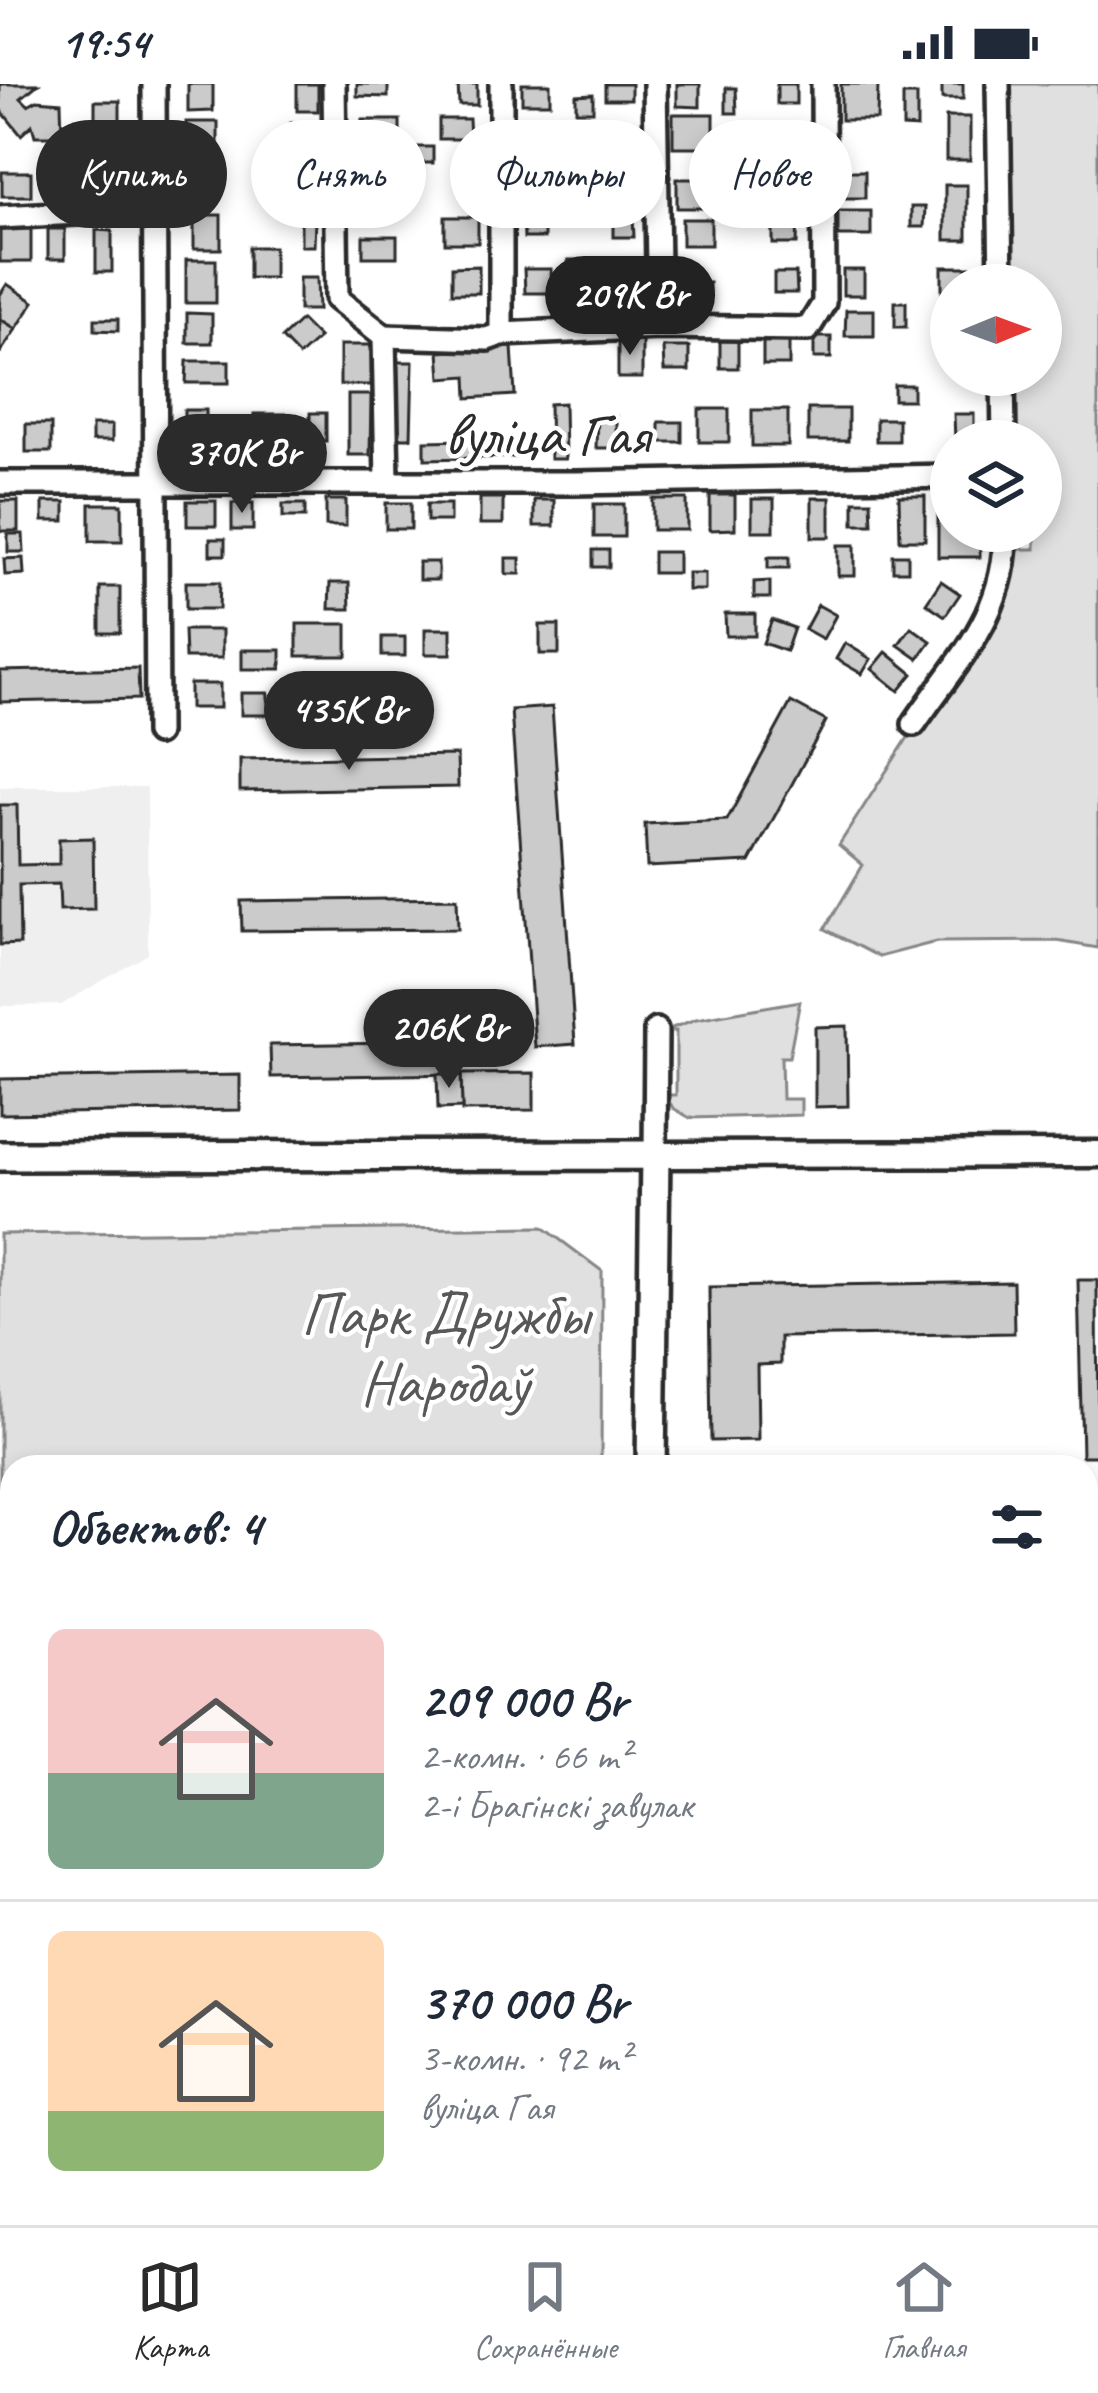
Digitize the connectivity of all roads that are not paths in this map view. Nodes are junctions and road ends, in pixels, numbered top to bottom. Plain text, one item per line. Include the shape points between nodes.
1 (154, 84) edge
2 (334, 84) edge
3 (501, 84) edge
4 (655, 84) edge
5 (823, 84) edge
6 (998, 84) edge
7 (154, 120) edge
8 (36, 215) edge
9 (0, 217) edge
10 (154, 228) edge
11 (1001, 264) edge
12 (659, 327) junction
13 (501, 334) junction
14 (384, 336) junction
15 (930, 476) edge
16 (387, 480) junction
17 (0, 483) edge
18 (155, 484) junction
19 (1003, 552) edge
20 (914, 724) dead end
21 (157, 733) dead end
22 (656, 1030) dead end
23 (656, 1154) junction
24 (1098, 1154) edge
25 (0, 1156) edge
26 (651, 1455) edge

1 - 7 street
2 - 14 street via 337,299
3 - 13 street
4 - 12 street
5 - 12 street via 824,303 808,329
6 - 11 street
8 - 9 street
10 - 18 street
12 - 13 street
13 - 14 street
14 - 16 street
15 - 16 street, вуліца Гая
16 - 18 street, вуліца Гая
17 - 18 street, вуліца Гая
18 - 21 street
19 - 20 street via 989,613
22 - 23 street
23 - 24 street
23 - 25 main road
23 - 26 main road

